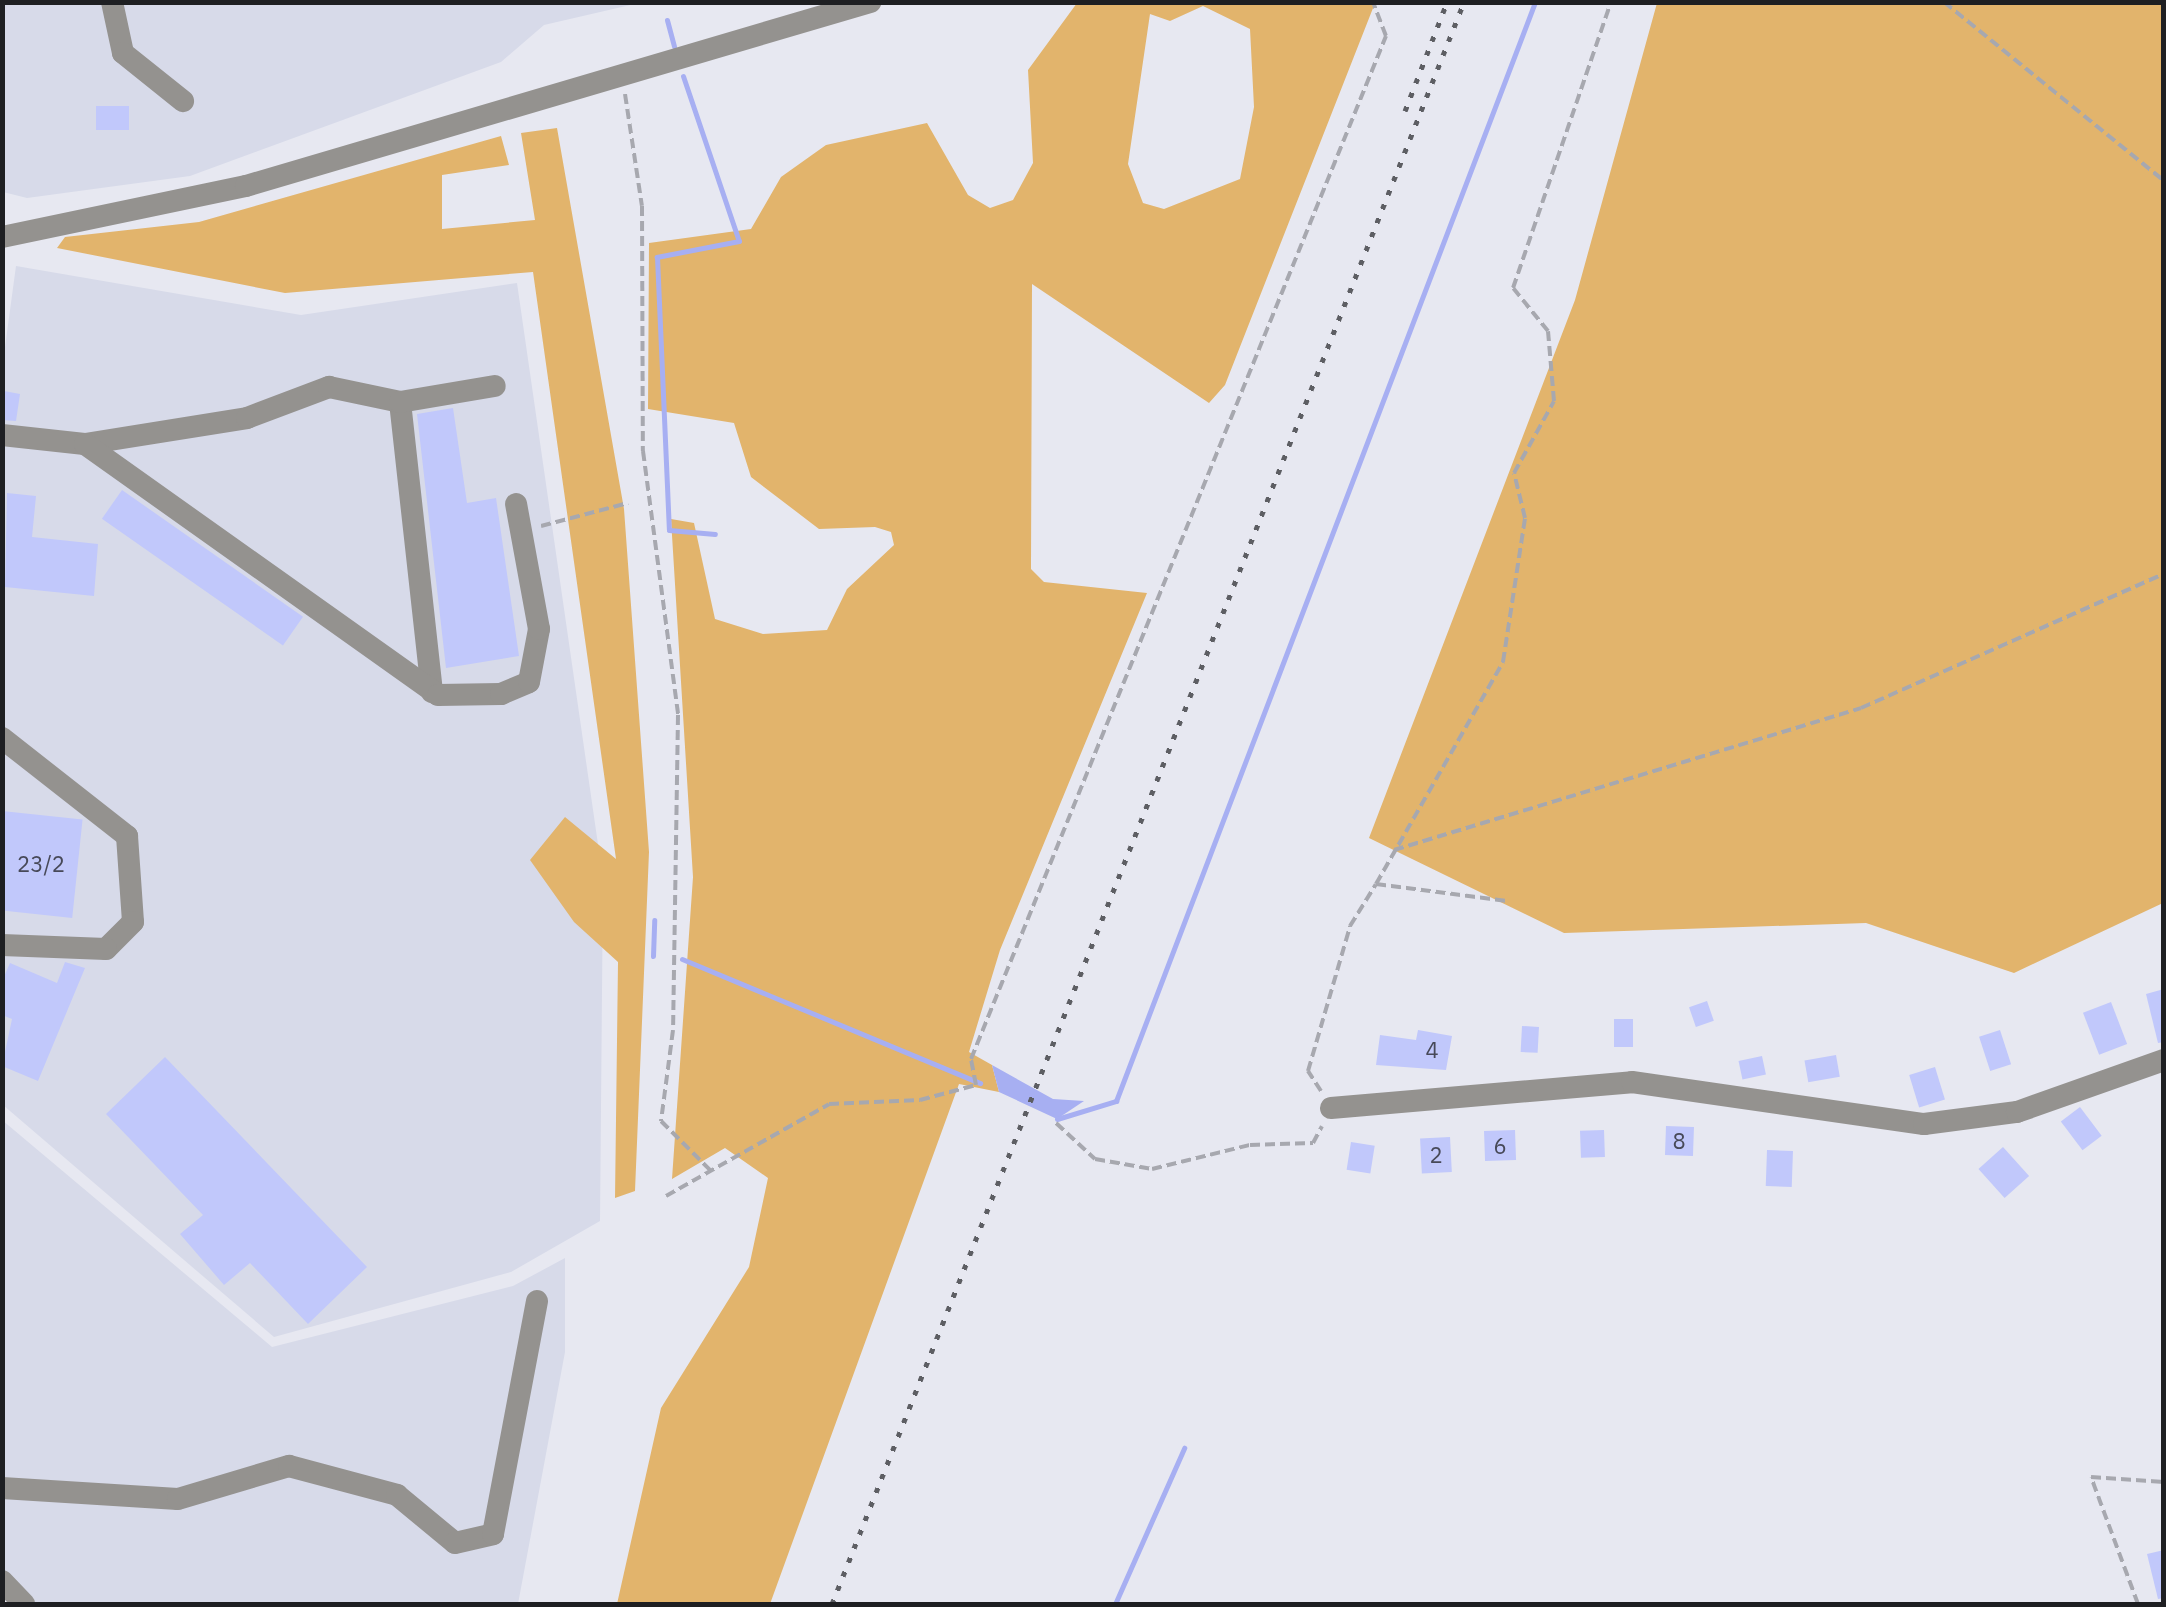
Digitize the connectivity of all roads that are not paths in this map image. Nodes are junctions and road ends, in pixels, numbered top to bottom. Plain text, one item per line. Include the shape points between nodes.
1 (112, 2) edge
2 (870, 2) edge
3 (183, 101) dead end
4 (2, 237) edge
5 (495, 386) dead end
6 (400, 402) junction
7 (2, 435) edge
8 (85, 444) junction
9 (516, 504) dead end
10 (432, 692) junction
11 (2, 738) edge
12 (2, 945) edge
13 (2164, 1060) edge
14 (1331, 1108) road end
15 (538, 1301) dead end
16 (2, 1488) edge
17 (2, 1581) edge
18 (24, 1604) edge

1 - 3 street via 124,53
2 - 4 street via 246,186
5 - 6 street
6 - 8 street via 329,387 247,418
6 - 10 street
7 - 8 street
8 - 10 street
9 - 10 street via 538,629 529,682 501,694
11 - 12 street via 126,836 133,922 106,949
13 - 14 street via 2017,1112 1924,1124 1632,1082
15 - 16 street via 493,1534 456,1543 397,1495 289,1466 178,1499
17 - 18 street

